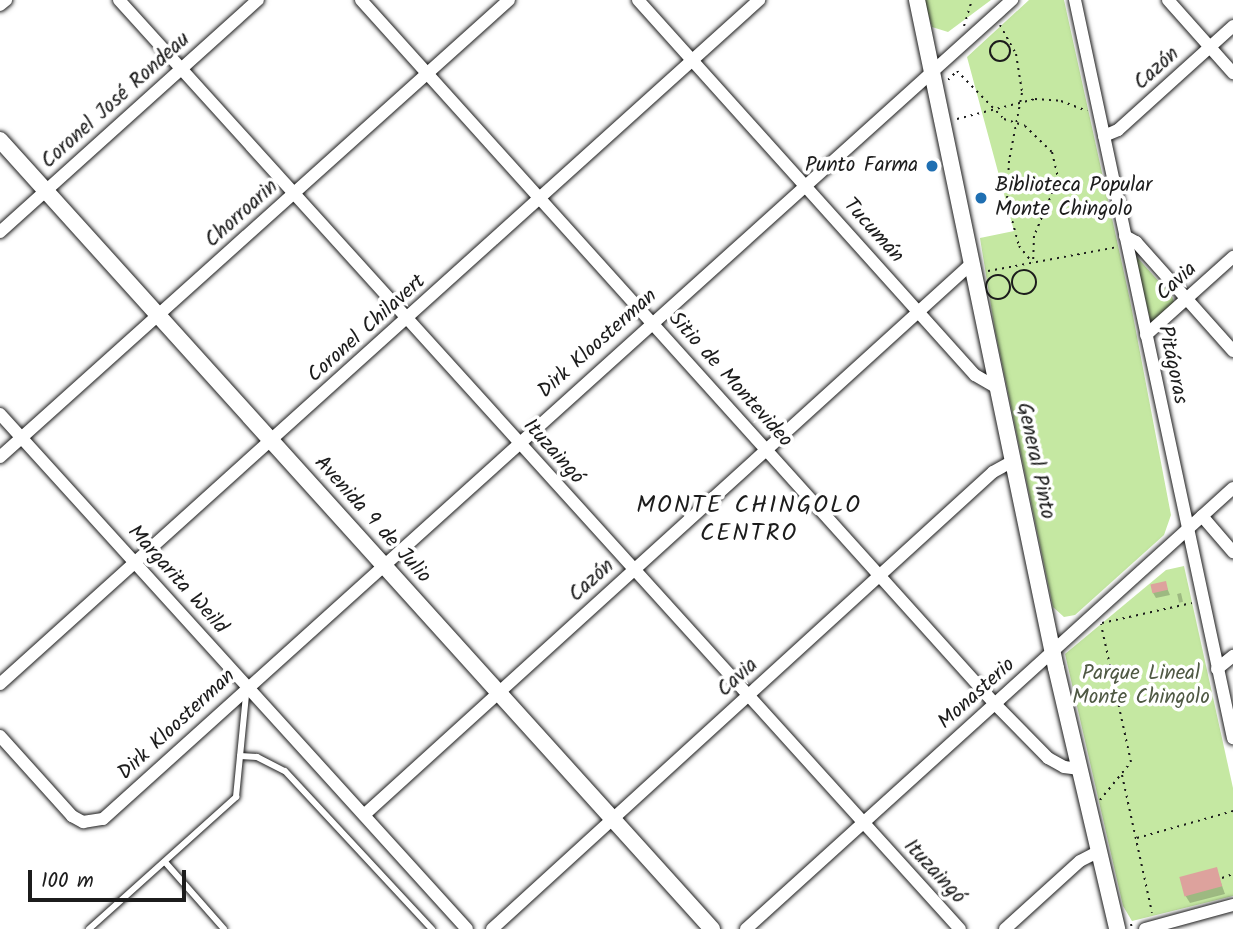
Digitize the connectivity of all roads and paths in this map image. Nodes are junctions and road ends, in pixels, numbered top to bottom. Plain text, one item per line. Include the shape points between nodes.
1 (6, 0) edge
2 (119, 0) edge
3 (258, 0) edge
4 (361, 0) edge
5 (509, 0) edge
6 (638, 0) edge
7 (759, 0) edge
8 (917, 0) edge
9 (972, 0) edge
10 (1012, 0) edge
11 (1075, 0) edge
12 (1167, 0) edge
13 (0, 5) edge
14 (995, 16) junction
15 (973, 22) dead end
16 (1233, 26) edge
17 (1011, 47) junction
18 (1210, 47) junction
19 (693, 61) junction
20 (181, 69) junction
21 (931, 71) junction
22 (1233, 73) edge
23 (427, 74) junction
24 (936, 92) junction
25 (1020, 102) junction
26 (996, 109) junction
27 (1099, 115) junction
28 (942, 122) junction
29 (1016, 123) junction
30 (1104, 136) junction
31 (0, 140) edge
32 (805, 185) junction
33 (46, 190) junction
34 (293, 194) junction
35 (540, 198) junction
36 (0, 232) edge
37 (1126, 241) junction
38 (1233, 257) edge
39 (1033, 263) junction
40 (1019, 265) junction
41 (972, 269) junction
42 (1020, 271) junction
43 (1011, 283) junction
44 (1186, 299) junction
45 (918, 310) junction
46 (158, 316) junction
47 (408, 319) junction
48 (652, 322) junction
49 (1146, 335) junction
50 (1233, 351) edge
51 (999, 389) junction
52 (0, 414) edge
53 (22, 437) junction
54 (272, 440) junction
55 (518, 442) junction
56 (767, 449) junction
57 (0, 457) edge
58 (1013, 461) junction
59 (1233, 488) edge
60 (1202, 516) junction
61 (1186, 530) junction
62 (1233, 552) edge
63 (135, 562) junction
64 (382, 565) junction
65 (632, 571) junction
66 (882, 576) junction
67 (1195, 603) dead end
68 (1053, 651) junction
69 (1233, 656) edge
70 (1217, 669) junction
71 (0, 684) edge
72 (248, 686) junction
73 (498, 692) junction
74 (747, 696) junction
75 (995, 704) junction
76 (0, 736) edge
77 (1233, 738) edge
78 (240, 756) junction
79 (1080, 769) junction
80 (1121, 774) junction
81 (1098, 802) dead end
82 (1233, 811) edge
83 (365, 815) junction
84 (612, 819) junction
85 (864, 824) junction
86 (1136, 839) junction
87 (1098, 852) junction
88 (165, 862) junction
89 (1233, 874) edge
90 (1222, 878) dead end
91 (1233, 905) edge
92 (1199, 915) junction
93 (1149, 924) edge
94 (1124, 927) edge
95 (89, 929) edge
96 (224, 929) edge
97 (432, 929) edge
98 (467, 929) edge
99 (492, 929) edge
100 (712, 929) edge
101 (746, 929) edge
102 (960, 929) edge
103 (1005, 929) edge
104 (1132, 929) edge
105 (1202, 929) edge

1 - 13 street
2 - 20 street, Ituzaingó
3 - 20 street, Coronel José Rondeau
4 - 23 street, Sitio de Montevideo
5 - 23 street, Chorroarin
6 - 19 street, Tucumán
7 - 19 street, Coronel Chilavert
8 - 21 street, General Pinto
9 - 15 path via 964,30
10 - 14 street, Dirk Kloosterman
11 - 27 street, Pitágoras
12 - 18 street
14 - 17 path
14 - 21 street, Dirk Kloosterman
16 - 18 street, Cazón
17 - 17 path via 1005,60 991,55 996,42
17 - 25 path via 1020,67
18 - 22 street
18 - 30 street, Cazón via 1118,130
19 - 32 street, Tucumán
19 - 35 street, Coronel Chilavert
20 - 33 street, Coronel José Rondeau
20 - 34 street, Ituzaingó
21 - 24 street, General Pinto
21 - 32 street, Dirk Kloosterman
23 - 34 street, Chorroarin
23 - 35 street, Sitio de Montevideo
24 - 26 path via 957,71
24 - 28 street, General Pinto
25 - 26 path
25 - 27 path via 1061,101
25 - 29 path
26 - 28 path
26 - 29 path via 1008,122
27 - 30 street, Pitágoras
28 - 41 street, General Pinto
29 - 39 path via 1007,201 1019,246
29 - 39 path via 1039,137 1052,152 1058,169 1054,192 1034,236
30 - 37 street, Pitágoras
31 - 33 street, Avenida 9 de Julio
32 - 45 street, Tucumán
32 - 48 street, Dirk Kloosterman
33 - 36 street, Coronel José Rondeau
33 - 46 street, Avenida 9 de Julio
34 - 46 street, Chorroarin
34 - 47 street, Ituzaingó
35 - 47 street, Coronel Chilavert
35 - 48 street, Sitio de Montevideo
37 - 39 path
37 - 44 street via 1136,242
37 - 49 street, Pitágoras
38 - 44 street, Cavia
39 - 40 path
40 - 41 path
40 - 42 path
41 - 45 street, Cazón
41 - 51 street, General Pinto
42 - 43 path
42 - 43 path via 1033,275 1033,289 1019,292
43 - 43 path via 1001,298 990,295 987,288 995,276
44 - 49 street, Cavia
44 - 50 street
45 - 51 street, Tucumán via 975,375
45 - 56 street, Cazón
46 - 53 street, Chorroarin
46 - 54 street, Avenida 9 de Julio
47 - 54 street, Coronel Chilavert
47 - 55 street, Ituzaingó
48 - 55 street, Dirk Kloosterman
48 - 56 street, Sitio de Montevideo
49 - 61 street, Pitágoras
51 - 58 street, General Pinto
52 - 53 street, Margarita Weild
53 - 57 street, Chorroarin
53 - 63 street, Margarita Weild
54 - 63 street, Coronel Chilavert
54 - 64 street, Avenida 9 de Julio
55 - 64 street, Dirk Kloosterman
55 - 65 street, Ituzaingó
56 - 65 street, Cazón
56 - 66 street, Sitio de Montevideo
58 - 66 street, Cavia via 993,472
58 - 68 street, General Pinto
59 - 60 street, Monasterio
60 - 61 street, Monasterio
60 - 62 street
61 - 68 street, Monasterio
61 - 70 street, Pitágoras
63 - 71 street, Coronel Chilavert
63 - 72 street, Margarita Weild
64 - 72 street, Dirk Kloosterman
64 - 73 street, Avenida 9 de Julio
65 - 73 street, Cazón
65 - 74 street, Ituzaingó
66 - 74 street, Cavia
66 - 75 street, Sitio de Montevideo
67 - 80 path via 1100,622 1132,762
68 - 75 street, Monasterio
68 - 79 street, General Pinto
69 - 70 street
70 - 77 street, Pitágoras
72 - 76 street, Dirk Kloosterman via 103,819 83,822
72 - 78 lane via 241,715
72 - 83 street, Margarita Weild
73 - 83 street, Cazón
73 - 84 street, Avenida 9 de Julio
74 - 84 street, Cavia
74 - 85 street, Ituzaingó
75 - 79 street, Sitio de Montevideo via 1048,758
75 - 85 street, Monasterio
78 - 88 lane via 236,797
78 - 97 lane via 257,757 291,777
79 - 87 street, General Pinto
80 - 81 path
80 - 86 path
82 - 86 path
83 - 98 street, Margarita Weild
84 - 99 street, Cavia
84 - 100 street, Avenida 9 de Julio
85 - 101 street, Monasterio
85 - 102 street, Ituzaingó
86 - 93 path
87 - 94 street, General Pinto
87 - 103 street via 1080,861
88 - 95 lane
88 - 96 lane
89 - 90 path
91 - 92 street
92 - 93 street
92 - 105 street
94 - 104 path

